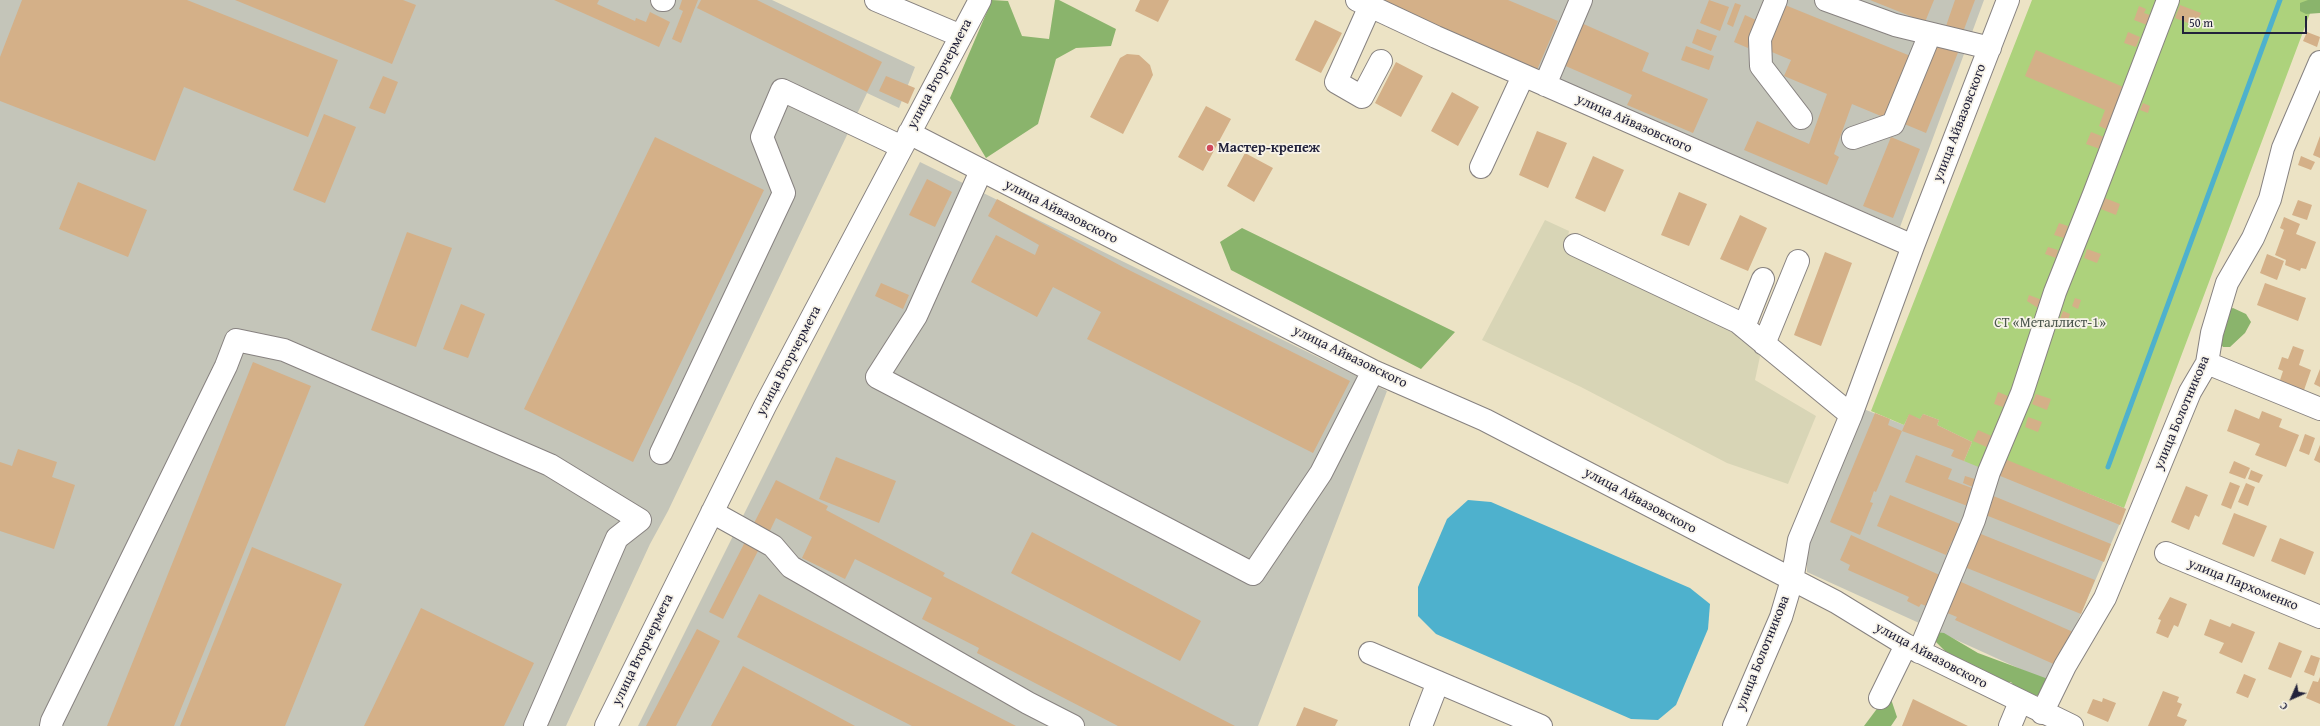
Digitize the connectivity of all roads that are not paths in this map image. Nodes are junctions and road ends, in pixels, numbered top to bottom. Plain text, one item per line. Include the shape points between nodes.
1 (876, 0) edge
2 (980, 0) edge
3 (1581, 0) edge
4 (1776, 0) edge
5 (1826, 0) edge
6 (2008, 0) edge
7 (2168, 0) edge
8 (1364, 3) edge
9 (1930, 34) junction
10 (961, 36) junction
11 (1990, 48) junction
12 (1381, 61) dead end
13 (2320, 62) edge
14 (1523, 76) junction
15 (1545, 85) junction
16 (1800, 118) dead end
17 (1853, 138) dead end
18 (906, 140) junction
19 (1481, 167) dead end
20 (981, 171) junction
21 (1575, 245) dead end
22 (1912, 246) junction
23 (1798, 262) dead end
24 (1763, 278) dead end
25 (1744, 327) junction
26 (1764, 344) junction
27 (2207, 363) junction
28 (1374, 370) junction
29 (2320, 409) edge
30 (1851, 415) junction
31 (661, 453) dead end
32 (712, 512) junction
33 (2166, 553) dead end
34 (1792, 580) junction
35 (2320, 617) edge
36 (1913, 649) junction
37 (1370, 653) dead end
38 (1438, 682) junction
39 (1880, 698) dead end
40 (2020, 702) junction
41 (2042, 712) junction
42 (51, 726) edge
43 (535, 726) edge
44 (606, 726) edge
45 (1073, 726) edge
46 (1421, 726) edge
47 (1541, 726) edge
48 (1734, 726) edge
49 (2010, 726) edge
50 (2072, 726) edge

1 - 10 street
2 - 10 street, улица Вторчермета
3 - 15 street
4 - 16 street via 1760,39 1762,66
5 - 9 street via 1895,25
6 - 11 street, улица Айвазовского
7 - 36 street via 2055,292 2022,393 1989,472 1974,520
8 - 12 street via 1336,82 1362,97
8 - 14 street, улица Айвазовского
9 - 11 street
9 - 17 street via 1893,124
10 - 18 street, улица Вторчермета
11 - 22 street, улица Айвазовского
13 - 27 street, улица Болотникова via 2283,148 2270,199 2253,238 2227,284 2212,333
14 - 15 street, улица Айвазовского
14 - 19 street
15 - 22 street, улица Айвазовского
18 - 20 street, улица Айвазовского
18 - 31 street, улица Айвазовского via 782,90 762,137 784,193
18 - 32 street, улица Вторчермета via 765,406
20 - 28 street, улица Айвазовского
20 - 28 street via 916,316 877,377 1253,574 1321,473
21 - 25 street
22 - 30 street, улица Айвазовского
23 - 26 street
24 - 25 street
25 - 26 street
26 - 30 street
27 - 29 street
27 - 41 street, улица Болотникова via 2190,392 2104,598
28 - 34 street, улица Айвазовского via 1485,420
30 - 34 street, улица Айвазовского via 1799,540
32 - 44 street, улица Вторчермета
32 - 45 street via 773,546 791,567 1028,703
33 - 35 street, улица Пархоменко
34 - 36 street, улица Айвазовского via 1836,602
34 - 48 street, улица Болотникова via 1781,617
36 - 39 street
36 - 40 street, улица Айвазовского
37 - 38 street
38 - 46 street
38 - 47 street
40 - 41 street, улица Айвазовского
40 - 49 street
41 - 50 street, улица Айвазовского
42 - 43 street via 226,366 236,340 284,350 550,465 640,520 617,538

